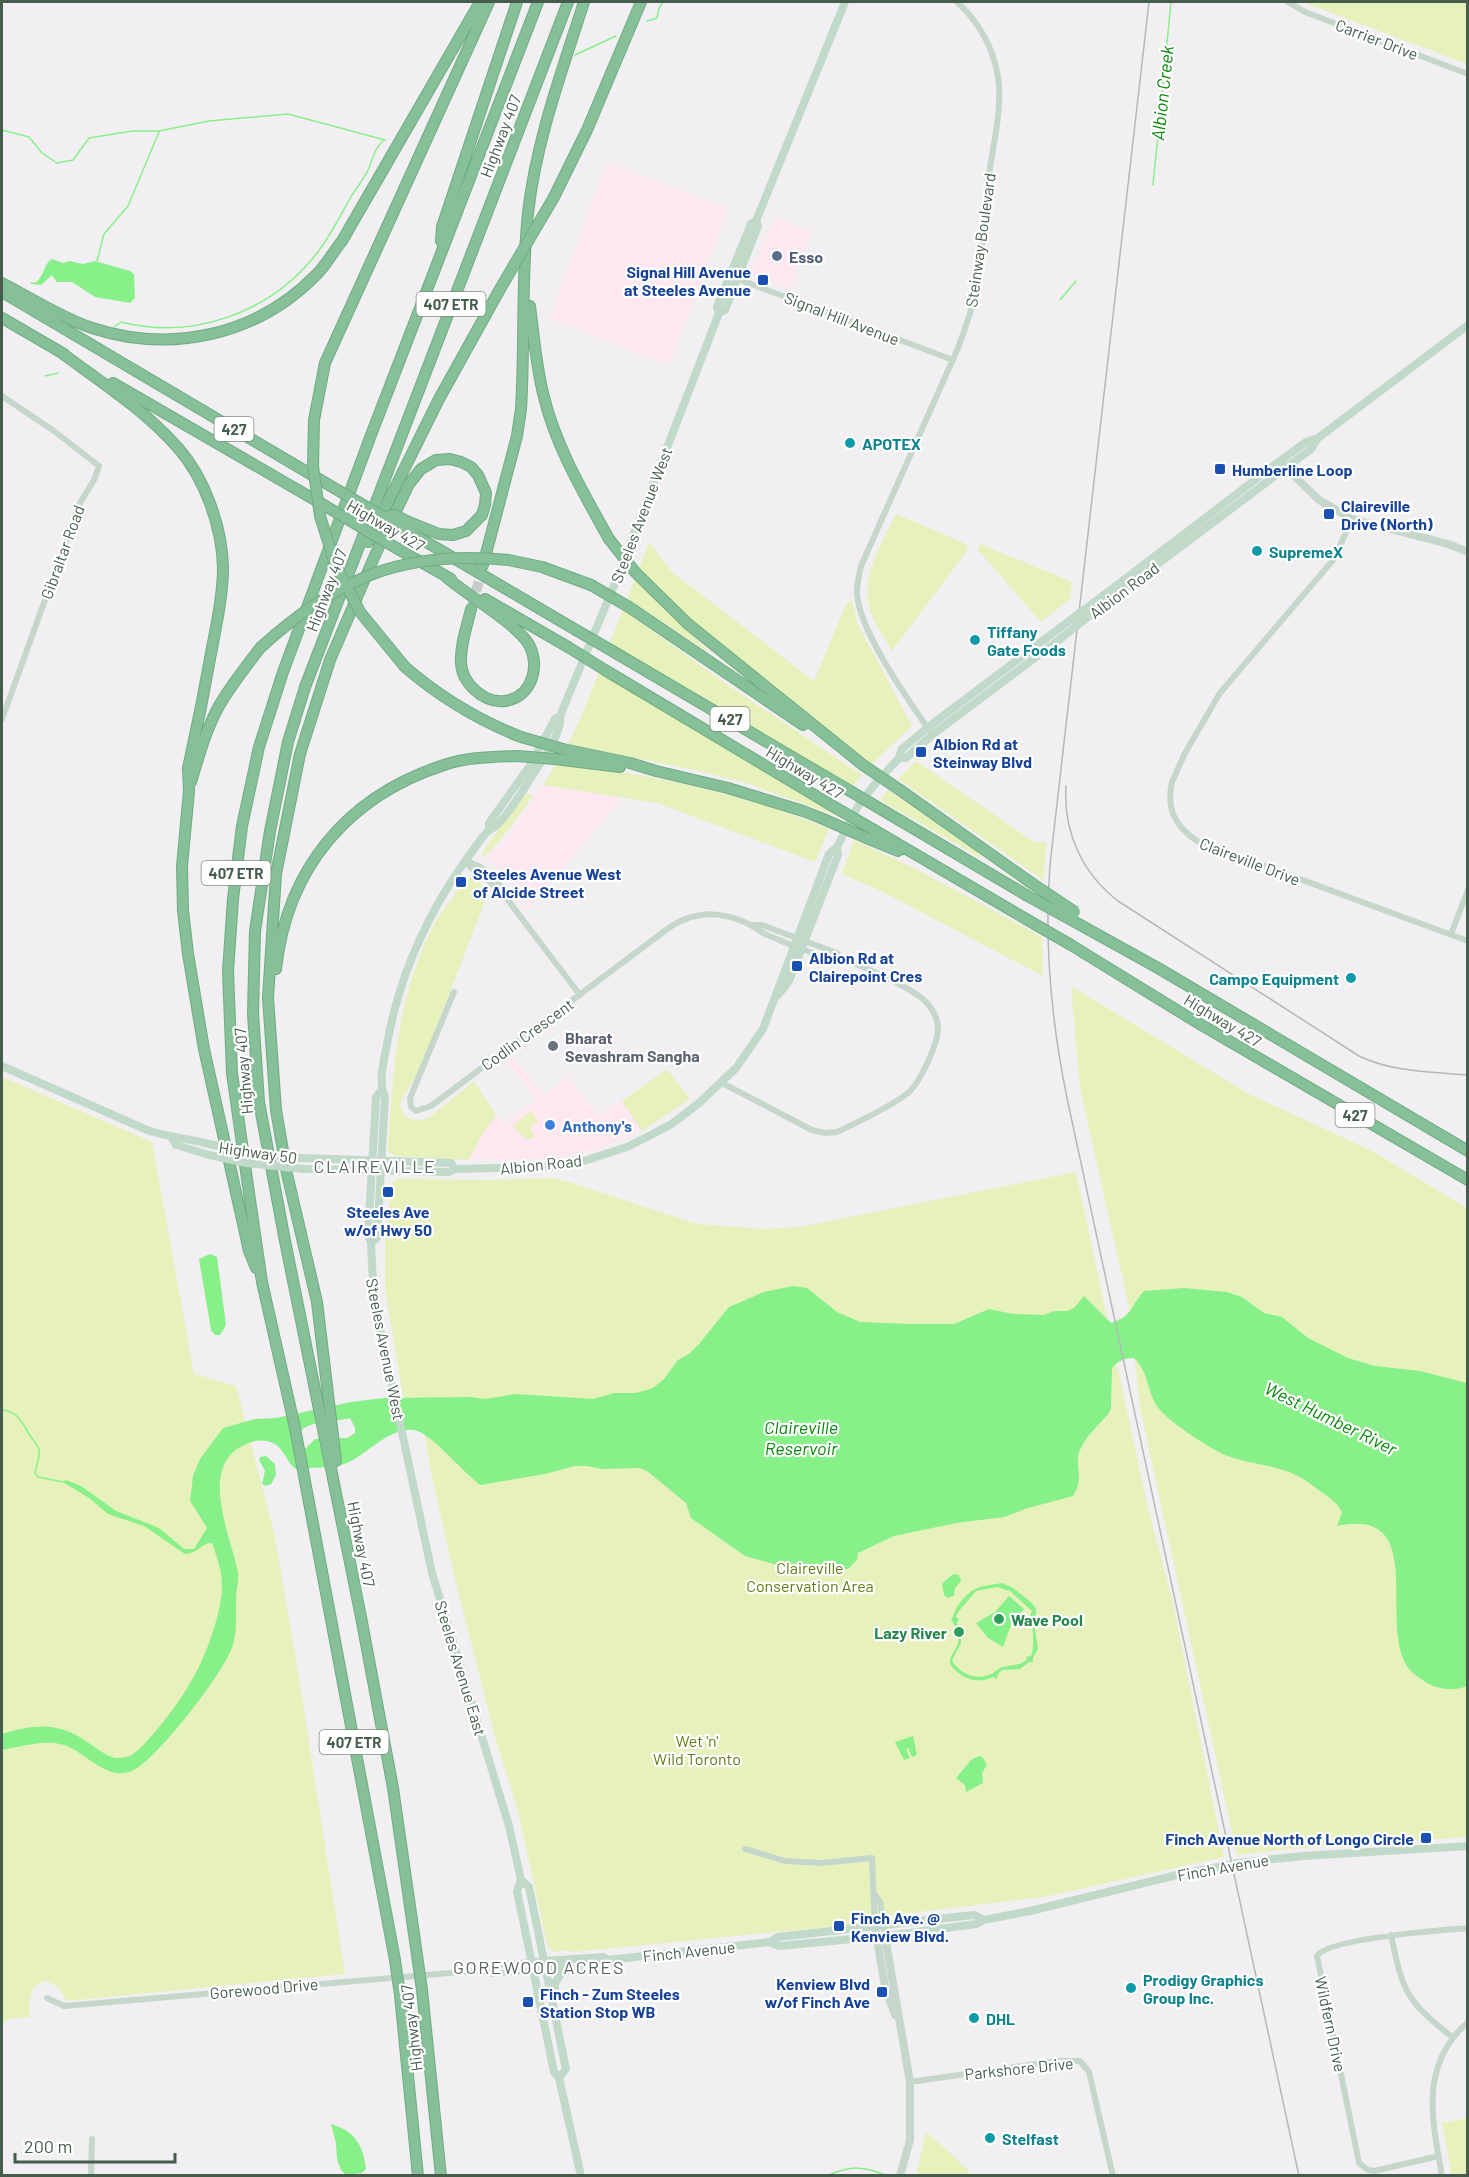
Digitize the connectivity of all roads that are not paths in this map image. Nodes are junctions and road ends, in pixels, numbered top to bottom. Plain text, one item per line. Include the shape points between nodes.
1 (480, 2) edge
2 (489, 2) edge
3 (517, 2) edge
4 (537, 2) edge
5 (568, 2) edge
6 (584, 2) edge
7 (641, 2) edge
8 (845, 2) edge
9 (957, 2) edge
10 (1288, 2) edge
11 (1467, 74) edge
12 (440, 254) junction
13 (734, 277) junction
14 (525, 279) junction
15 (2, 283) edge
16 (2, 292) edge
17 (2, 318) edge
18 (1467, 325) edge
19 (59, 351) junction
20 (953, 360) junction
21 (2, 396) edge
22 (1283, 465) junction
23 (1352, 519) junction
24 (408, 526) junction
25 (1467, 552) edge
26 (483, 565) tunnel mouth
27 (446, 577) junction
28 (335, 606) junction
29 (471, 609) tunnel mouth
30 (2, 719) edge
31 (930, 732) junction
32 (863, 765) junction
33 (656, 771) junction
34 (189, 790) junction
35 (872, 835) junction
36 (465, 861) junction
37 (1467, 890) edge
38 (1075, 917) junction
39 (1451, 934) junction
40 (1467, 941) edge
41 (798, 944) junction
42 (454, 992) dead end
43 (580, 995) junction
44 (269, 1014) junction
45 (2, 1066) edge
46 (722, 1083) junction
47 (172, 1138) junction
48 (1467, 1151) edge
49 (376, 1161) junction
50 (455, 1168) junction
51 (376, 1171) junction
52 (1467, 1180) edge
53 (262, 1282) junction
54 (322, 1398) junction
55 (407, 1456) joint
56 (1467, 1846) edge
57 (745, 1849) dead end
58 (521, 1880) junction
59 (984, 1920) junction
60 (879, 1926) junction
61 (1467, 1928) edge
62 (1391, 1935) junction
63 (881, 1936) junction
64 (770, 1942) junction
65 (605, 1961) junction
66 (532, 1966) junction
67 (545, 1966) junction
68 (47, 1998) dead end
69 (555, 2014) junction
70 (1467, 2022) edge
71 (1452, 2037) junction
72 (559, 2078) junction
73 (910, 2082) junction
74 (92, 2139) dead end
75 (1439, 2156) junction
76 (91, 2175) edge
77 (418, 2175) edge
78 (441, 2175) edge
79 (581, 2175) edge
80 (900, 2175) edge
81 (1113, 2175) edge
82 (1442, 2175) edge

1 - 15 highway via 342,241 318,273 267,314 204,336 158,339 92,328
2 - 33 highway, bridge via 325,363 314,420 320,516 335,564 360,612 405,668 450,702 493,726 563,749
3 - 12 highway via 442,227
4 - 12 highway, Highway 407 / 407 ETR
5 - 28 highway, Highway 407 / 407 ETR
6 - 14 highway via 534,171
7 - 28 highway, bridge via 554,197 439,399
8 - 13 main road, Steeles Avenue West via 756,221 758,226
9 - 20 street, Steinway Boulevard via 968,11 988,43 999,94 978,280 970,316
10 - 11 street, Carrier Drive
12 - 53 highway, Highway 407 / 407 ETR via 283,672 259,747 242,826 228,971 232,1074
13 - 20 street, Signal Hill Avenue
13 - 36 main road, Steeles Avenue West via 725,310 719,314 560,716 489,823 489,830
14 - 26 highway via 521,409
14 - 32 highway, bridge via 544,399 564,452 609,539 636,573 688,624
16 - 24 highway, Highway 427 / 427, bridge via 384,518 395,515
17 - 19 highway, Highway 427 / 427
18 - 22 main road, Albion Road via 1318,438 1306,442
19 - 27 highway, Highway 427 / 427, bridge
19 - 34 highway via 139,409 161,430 180,451 210,505 223,566 219,612 188,768
20 - 31 street, Steinway Boulevard via 861,566 857,586 868,632
21 - 30 street, Gibraltar Road via 99,466 80,503
22 - 23 street via 1319,500
22 - 31 main road, Albion Road, bridge via 1060,639
22 - 31 main road, Albion Road, bridge via 1061,627
23 - 25 street
23 - 39 street, Claireville Drive via 1334,559 1210,708 1172,782 1171,809 1185,832 1197,841
24 - 38 highway, Highway 427 / 427, bridge via 576,630 1026,895
24 - 44 highway via 439,534 466,531 482,515 485,505 486,493 478,475 461,462 436,460 415,476 376,552 330,660 300,754 276,874
27 - 29 highway via 511,626 535,656 530,685 506,701 488,699 465,679 461,647
27 - 35 highway, Highway 427 / 427, bridge via 831,804
28 - 54 highway, Highway 407 / 407 ETR via 288,742 270,831 255,931 253,1014 259,1102
31 - 41 main road, Albion Road via 906,758 899,758 868,793 837,846 828,854
32 - 34 highway, bridge via 591,585 542,567 479,558 428,560 389,569 360,579 307,608 260,648 238,676 203,741
32 - 38 highway, bridge
33 - 35 highway, bridge via 728,788
33 - 44 highway, bridge via 555,759 485,757 446,764 375,796 325,842 304,875 287,915
34 - 53 highway via 182,866 188,954 204,1049 246,1240
35 - 52 highway, Highway 427 / 427, bridge via 1071,945
36 - 43 street via 477,864 494,878
36 - 49 main road, Steeles Avenue West via 434,909 410,963 390,1029 383,1066 384,1098
37 - 39 street
38 - 48 highway, Highway 427 / 427
39 - 40 street, Claireville Drive
41 - 43 street, Codlin Crescent via 762,925 702,914 670,927
41 - 46 main road, Albion Road via 789,981 774,1000 763,1029
41 - 46 street, Codlin Crescent via 835,961 841,958 874,972 926,1002 938,1024 922,1076 903,1096 843,1129 825,1133
42 - 43 street, Codlin Crescent via 410,1098 416,1111 431,1106
44 - 54 highway via 276,1110 317,1302
45 - 47 main road, Highway 50
46 - 50 main road, Albion Road via 673,1123 634,1144 600,1156 548,1167
47 - 49 main road, Highway 50, bridge via 179,1136 248,1153
47 - 51 main road, Highway 50, bridge via 176,1145 208,1155 256,1164
49 - 50 main road, Albion Road via 451,1162
49 - 51 main road, Steeles Avenue West
50 - 51 main road, Albion Road via 449,1172
51 - 55 main road, Steeles Avenue West via 368,1236 374,1291
53 - 77 highway, Highway 407 / 407 ETR, bridge via 289,1404 395,1960
54 - 78 highway, Highway 407 / 407 ETR, bridge via 337,1456 335,1482 393,1788 422,1990
55 - 58 main road, Steeles Avenue East via 432,1573 509,1826
56 - 59 main road, Finch Avenue via 1238,1863
57 - 60 street via 797,1862 872,1858 875,1895 880,1902
58 - 66 main road, Steeles Avenue East via 517,1891
58 - 67 main road, Steeles Avenue East via 529,1887
59 - 60 main road, Finch Avenue via 974,1915
59 - 63 main road, Finch Avenue
60 - 63 street
60 - 64 main road, Finch Avenue via 778,1937
61 - 62 street, Wildfern Drive
62 - 71 street via 1405,1990 1421,2012
62 - 75 street, Wildfern Drive via 1326,1948 1317,1956 1359,2163 1374,2170
63 - 64 main road, Finch Avenue via 779,1946
63 - 73 street via 885,1988 900,2031
64 - 65 main road, Finch Avenue
65 - 67 main road, Finch Avenue
65 - 69 main road via 560,1975 554,1986 558,2006
66 - 67 main road, Finch Avenue
66 - 68 street, Gorewood Drive via 491,1965 483,1970 64,2006
66 - 72 main road, Steeles Avenue East via 554,2072
67 - 69 main road, Steeles Avenue East
69 - 72 main road, Steeles Avenue East via 566,2069
70 - 71 street
71 - 75 street via 1434,2080 1432,2116
72 - 79 main road, Steeles Avenue East
73 - 80 street via 910,2140
73 - 81 street, Parkshore Drive via 1080,2061 1089,2072
74 - 76 street
75 - 82 street

